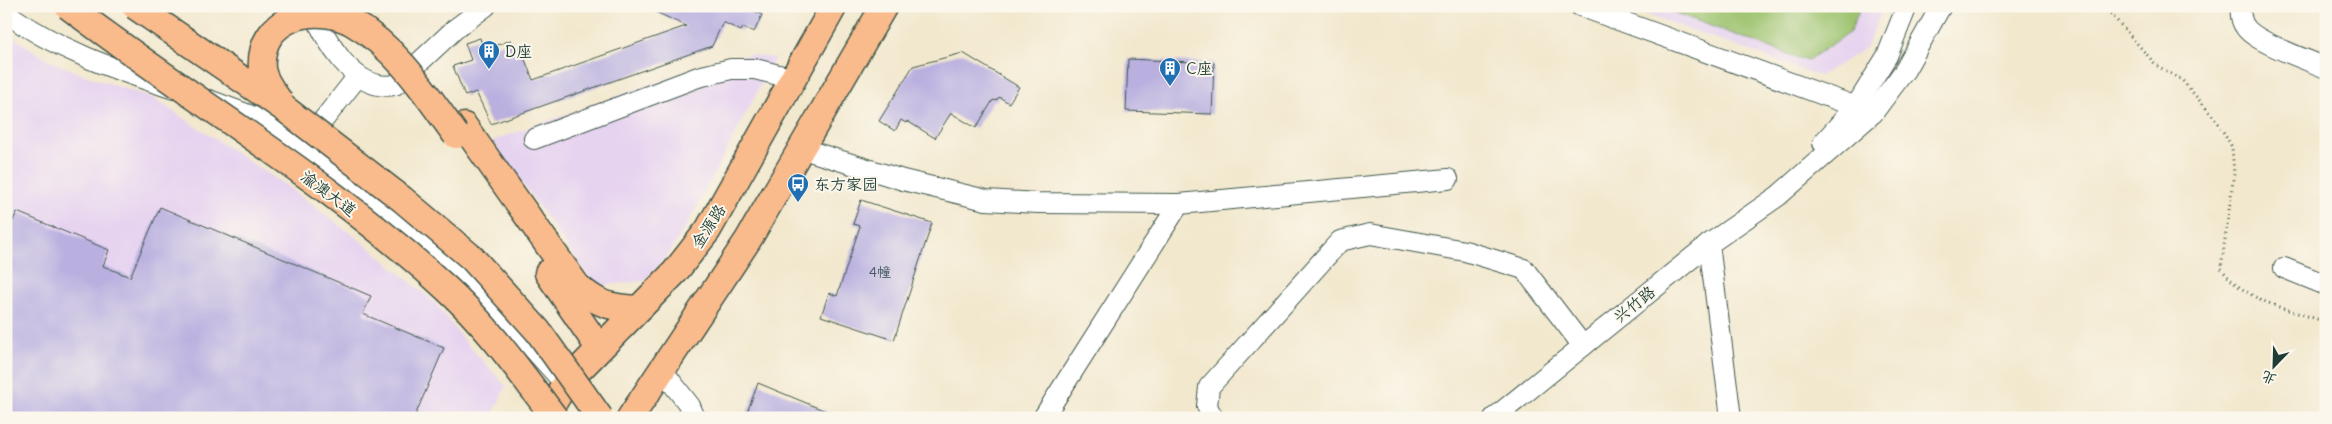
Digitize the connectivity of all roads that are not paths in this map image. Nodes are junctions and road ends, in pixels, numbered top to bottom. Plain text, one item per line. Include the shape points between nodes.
1 (68, 6) edge
2 (135, 6) edge
3 (311, 6) edge
4 (355, 6) edge
5 (486, 6) edge
6 (834, 6) edge
7 (884, 6) edge
8 (1580, 6) edge
9 (1907, 6) edge
10 (1941, 6) edge
11 (2240, 6) edge
12 (6, 13) edge
13 (2326, 68) edge
14 (358, 76) junction
15 (794, 79) junction
16 (285, 109) junction
17 (1864, 110) junction
18 (460, 130) junction
19 (534, 139) dead end
20 (303, 146) junction
21 (803, 149) junction
22 (1448, 179) dead end
23 (724, 202) junction
24 (1179, 204) junction
25 (748, 240) junction
26 (1709, 244) junction
27 (2284, 268) dead end
28 (2326, 285) edge
29 (637, 309) junction
30 (1583, 346) junction
31 (599, 348) junction
32 (662, 370) junction
33 (564, 384) junction
34 (544, 418) edge
35 (555, 418) edge
36 (600, 418) edge
37 (630, 418) edge
38 (695, 418) edge
39 (1043, 418) edge
40 (1213, 418) edge
41 (1494, 418) edge
42 (1730, 418) edge

1 - 35 main road, 渝澳大道, bridge via 306,175 447,288 508,354
2 - 16 main road, bridge
3 - 14 street via 322,33 348,68
4 - 18 main road via 383,25 415,57
5 - 14 street via 455,29 395,85 384,87
6 - 15 main road, 金源路
7 - 21 main road
8 - 17 street
9 - 17 street, 兴竹路
10 - 17 street, 兴竹路 via 1905,70
11 - 13 street via 2240,16 2246,28 2256,38
12 - 20 street via 62,48 230,106
14 - 20 street
15 - 19 street via 755,70 731,69 698,77
15 - 23 main road, 金源路
16 - 18 main road, bridge via 264,75 263,55 267,41 276,28 290,18 307,13 330,14 352,22 382,44 409,70
16 - 36 main road, bridge via 402,199 472,258 538,331
17 - 26 street, 兴竹路 via 1778,196
18 - 29 main road via 578,286 594,300 610,307
18 - 31 main road
20 - 33 street via 482,292
21 - 24 street via 903,180 986,200
21 - 25 main road
22 - 24 street
23 - 25 main road via 717,226 720,241 735,248
23 - 29 main road, 金源路 via 708,230 675,272
24 - 39 street
25 - 32 main road
26 - 30 street, 兴竹路
26 - 42 street
27 - 28 street
29 - 31 main road, 金源路
30 - 40 street via 1524,270 1465,251 1370,234 1357,236 1340,240 1208,387 1207,406
30 - 41 street, 兴竹路
31 - 33 main road, 金源路
32 - 37 main road
32 - 38 street via 690,406
33 - 34 main road, 金源路

